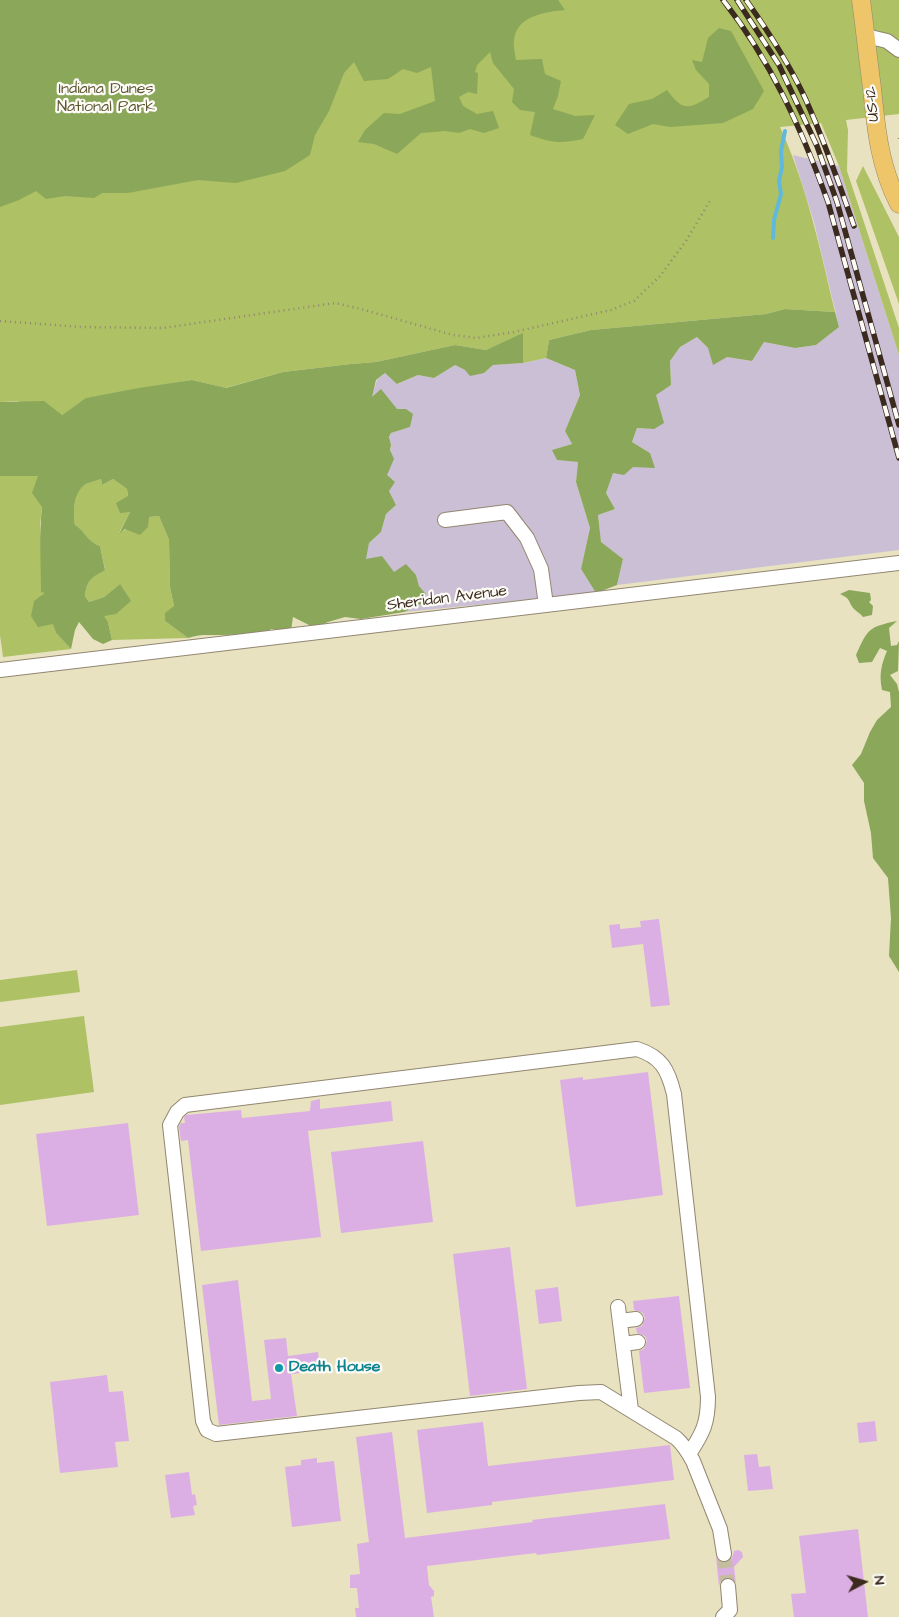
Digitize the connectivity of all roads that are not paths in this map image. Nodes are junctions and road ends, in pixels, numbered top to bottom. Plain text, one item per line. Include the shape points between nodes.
1 (861, 0) edge
2 (866, 36) junction
3 (899, 50) edge
4 (899, 204) edge
5 (445, 520) dead end
6 (899, 563) edge
7 (546, 605) junction
8 (0, 670) edge
9 (636, 1319) dead end
10 (638, 1342) dead end
11 (623, 1344) junction
12 (631, 1410) junction
13 (689, 1454) junction
14 (724, 1554) tunnel mouth
15 (728, 1586) tunnel mouth
16 (724, 1617) edge

1 - 2 main road, US-12
2 - 3 street via 887,41
2 - 4 main road, US-12 via 877,137 883,164
5 - 7 street via 507,512 527,538 541,569
6 - 7 street, Sheridan Avenue
7 - 8 street, Sheridan Avenue
9 - 11 street via 619,1314
10 - 11 street
11 - 12 street
12 - 13 street via 676,1438
12 - 13 street via 601,1392 579,1392 216,1434 207,1430 170,1125 177,1112 185,1105 637,1049 649,1053 661,1062 670,1077 674,1094 708,1398 703,1433
13 - 14 street via 720,1529
15 - 16 street via 730,1610

